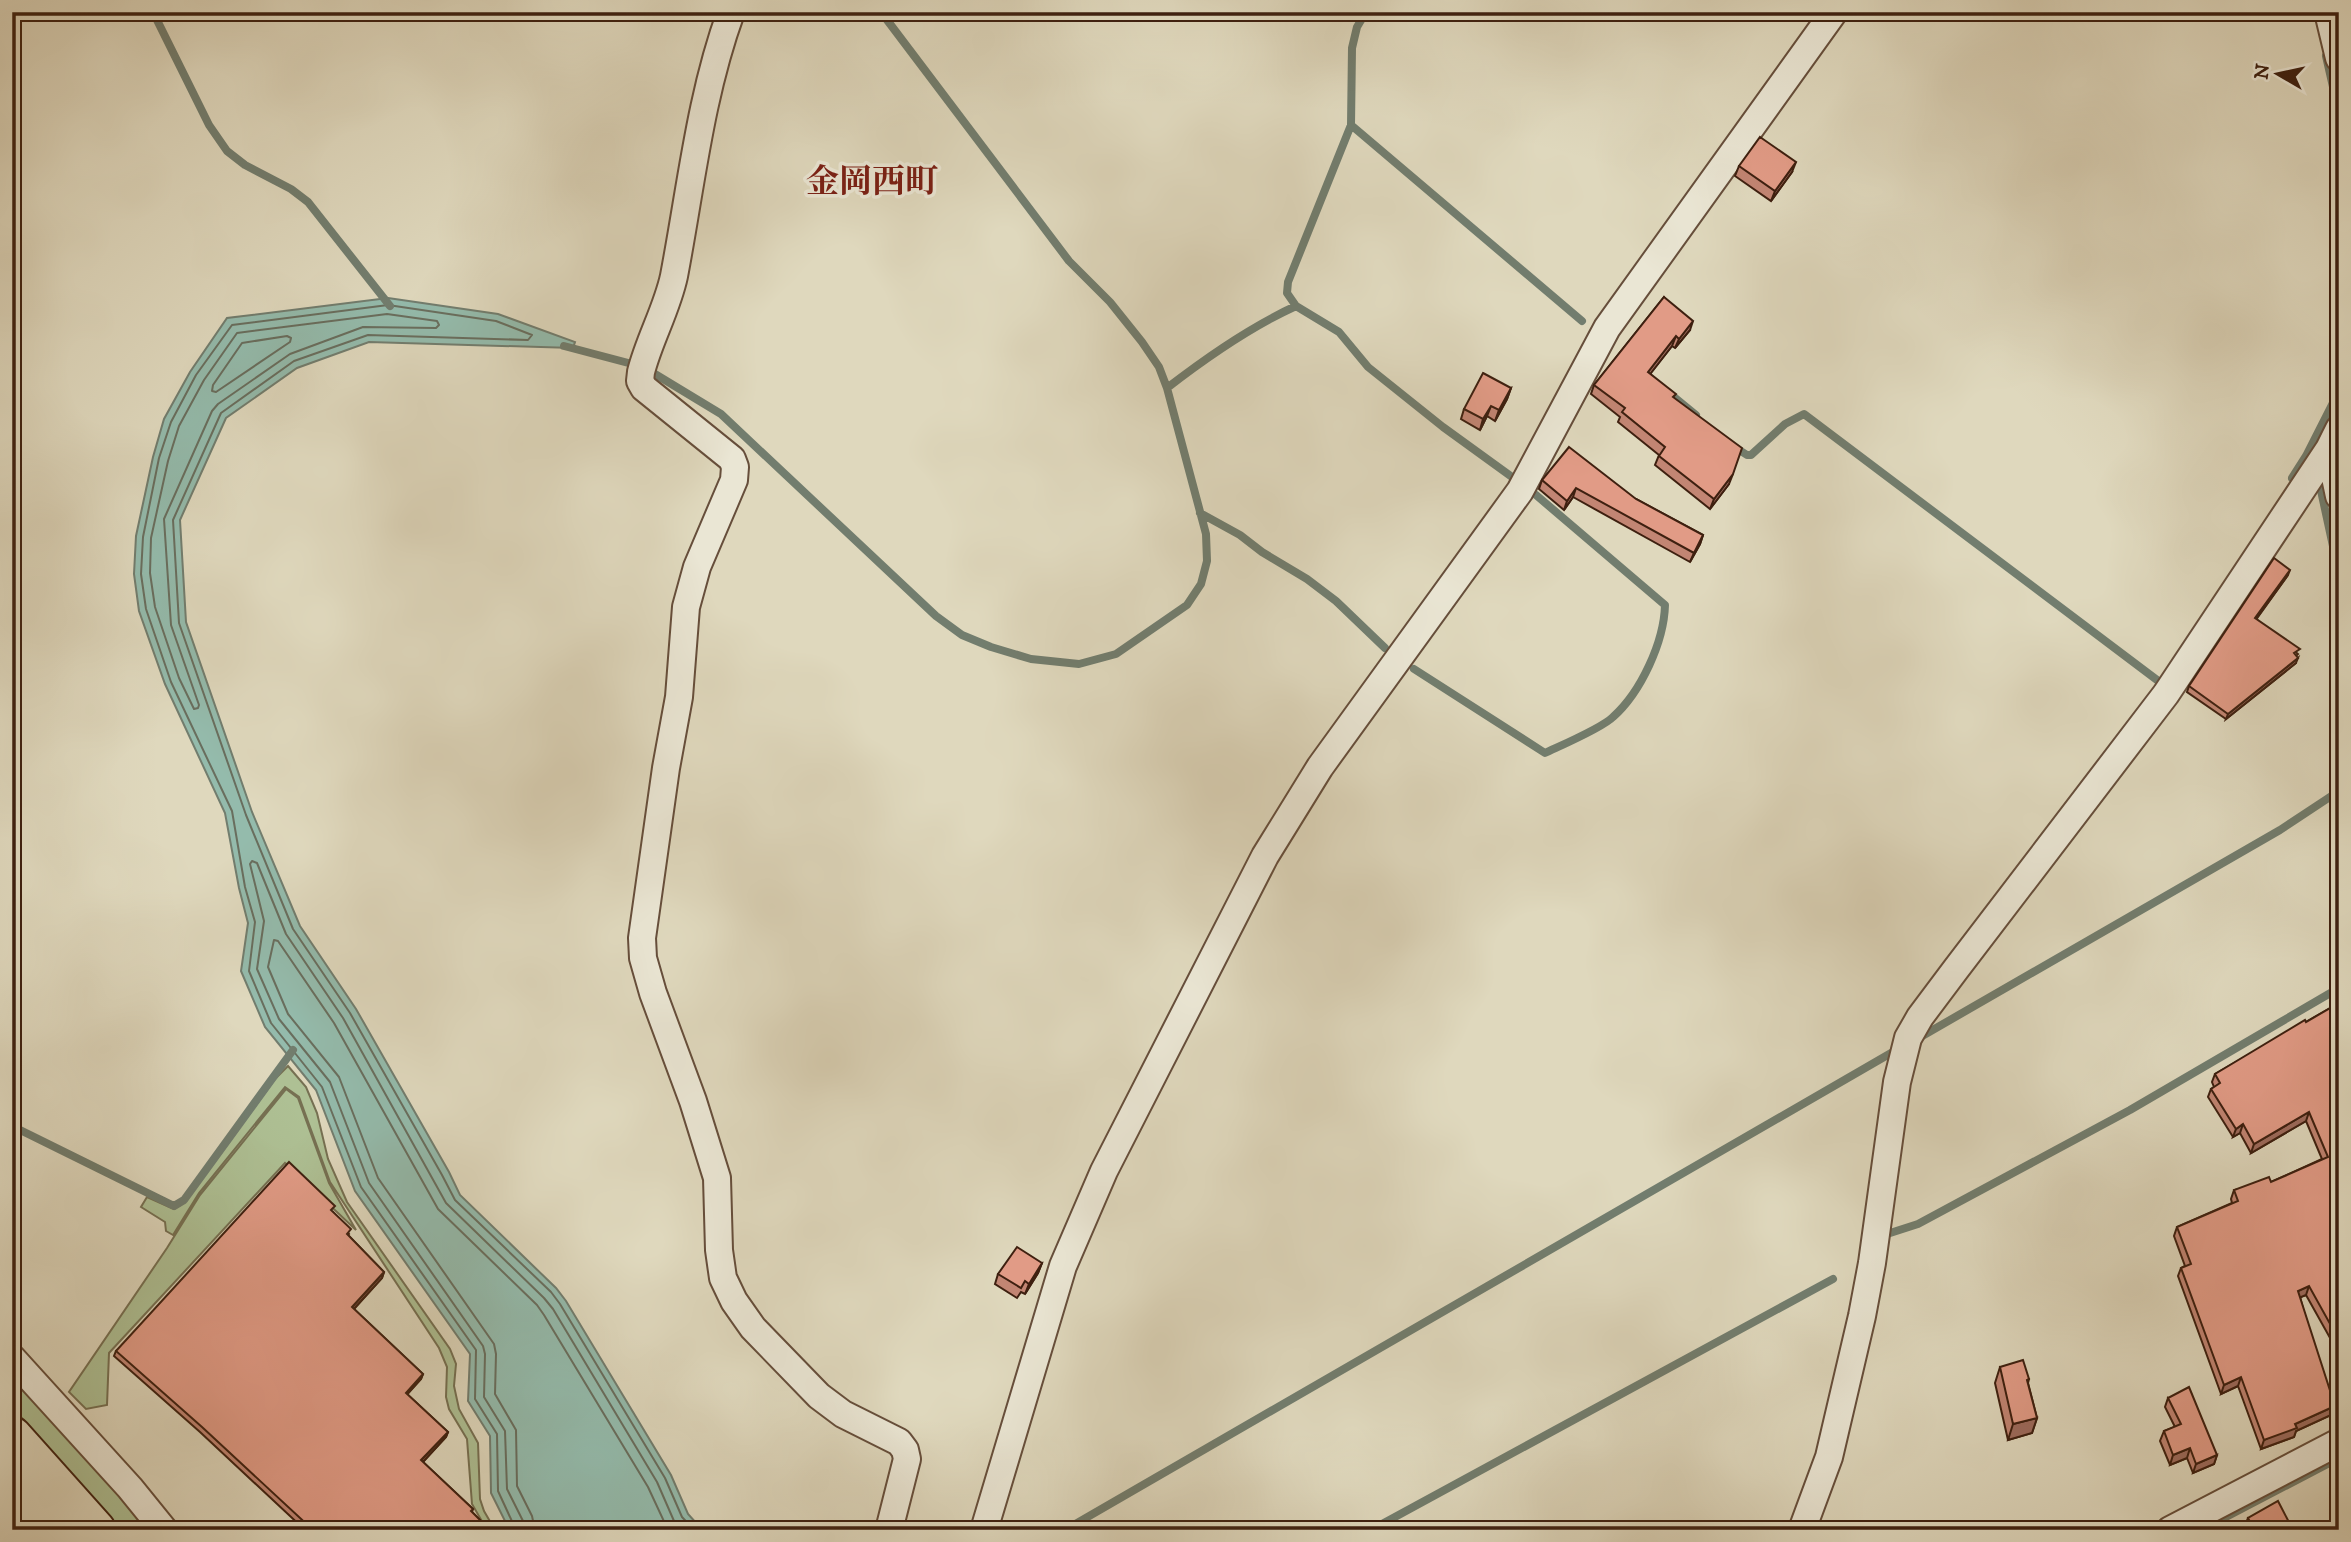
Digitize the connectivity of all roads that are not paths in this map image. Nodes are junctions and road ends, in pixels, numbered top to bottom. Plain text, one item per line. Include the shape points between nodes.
1 (731, 12) edge
2 (1834, 12) edge
3 (2328, 12) edge
4 (2339, 58) edge
5 (2334, 439) edge
6 (2339, 496) edge
7 (12, 1358) edge
8 (12, 1436) edge
9 (2339, 1442) edge
10 (12, 1486) edge
11 (49, 1530) edge
12 (96, 1530) edge
13 (164, 1530) edge
14 (889, 1530) edge
15 (984, 1530) edge
16 (1802, 1530) edge
17 (2169, 1530) edge

1 - 14 street via 713,65 674,278 640,381 732,459 735,467 686,607 679,697 642,938 643,958 717,1178 723,1278 753,1328 818,1396 899,1442 905,1450 907,1459
2 - 15 street via 1606,328 1520,491 1320,766 1265,856 1104,1171 1063,1266
3 - 4 street
5 - 6 street
5 - 16 street via 2166,694 1908,1038 1897,1082 1862,1316 1829,1457
7 - 13 street
8 - 12 highway
9 - 17 street
10 - 11 highway

